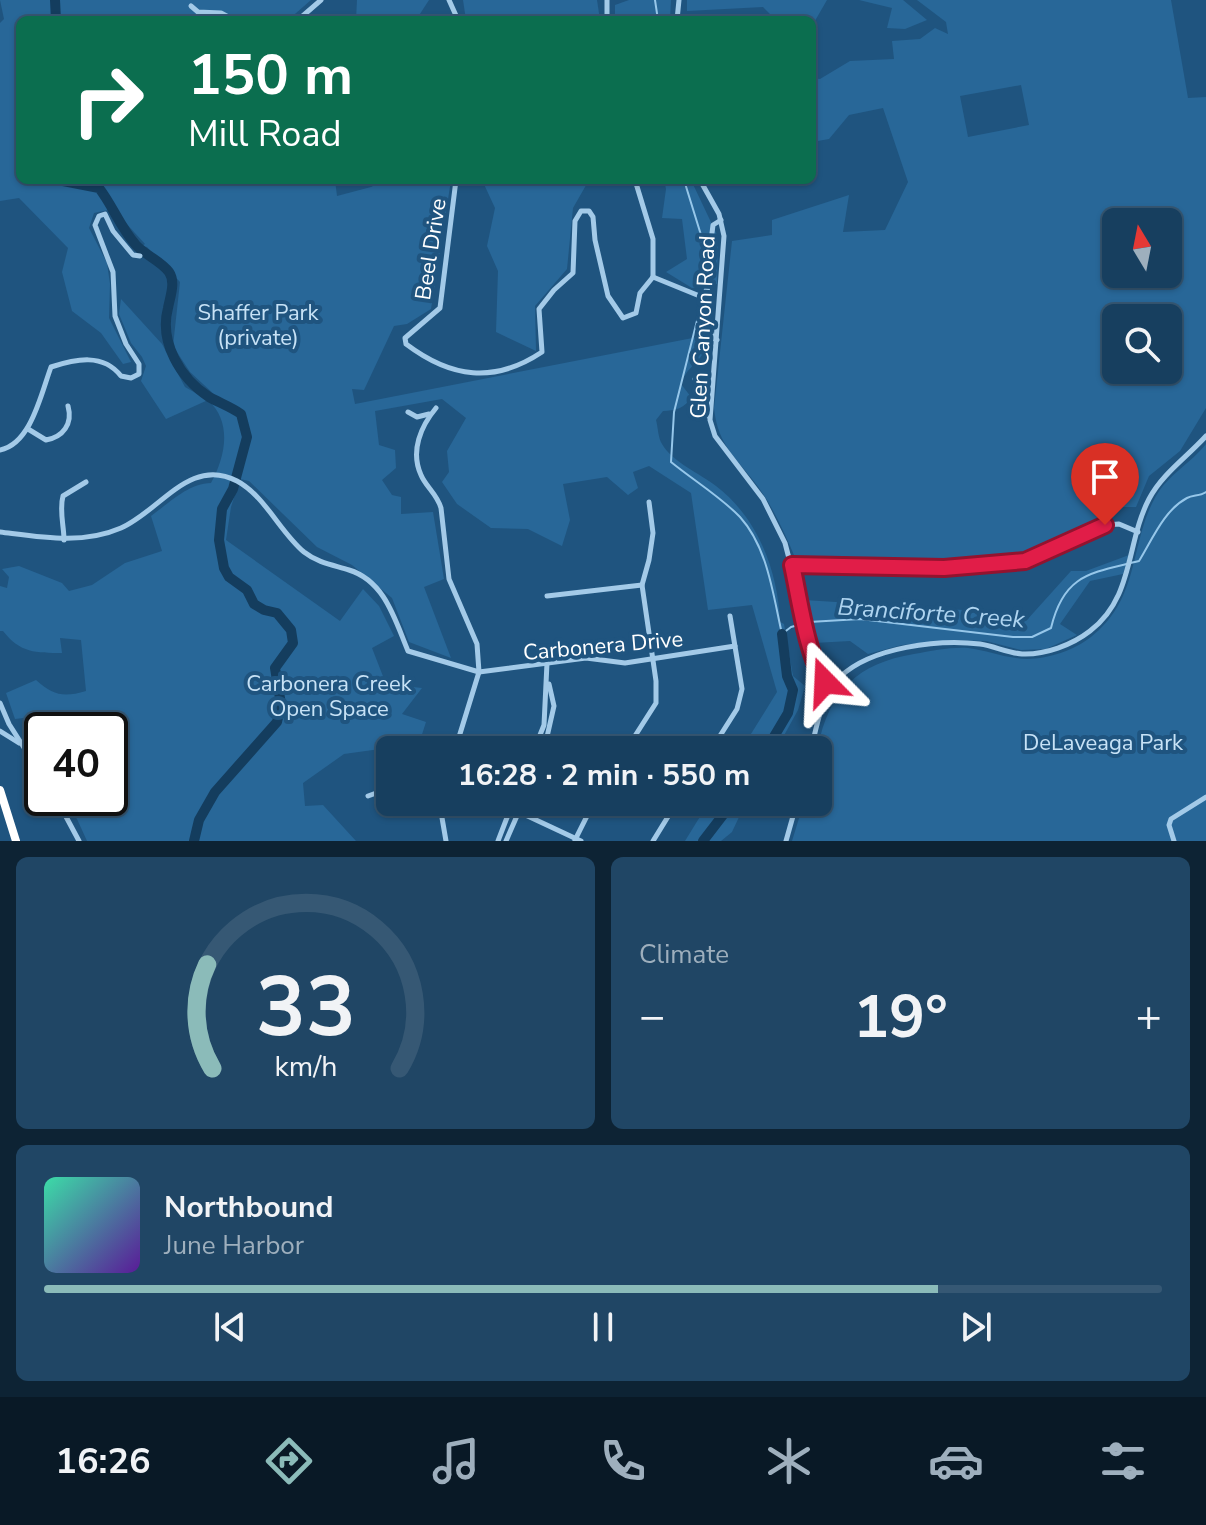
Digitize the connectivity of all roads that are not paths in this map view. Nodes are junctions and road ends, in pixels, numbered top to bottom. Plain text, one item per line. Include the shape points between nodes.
1 (321, 0) edge
2 (191, 6) dead end
3 (227, 16) edge
4 (303, 16) edge
5 (456, 184) edge
6 (636, 184) edge
7 (702, 184) edge
8 (721, 220) junction
9 (140, 256) dead end
10 (653, 277) junction
11 (705, 296) junction
12 (717, 340) junction
13 (695, 379) dead end
14 (68, 406) dead end
15 (28, 429) junction
16 (421, 430) junction
17 (715, 436) junction
18 (1206, 436) edge
19 (0, 450) edge
20 (86, 482) dead end
21 (649, 502) dead end
22 (0, 532) edge
23 (1138, 532) junction
24 (64, 540) junction
25 (792, 565) junction
26 (642, 585) junction
27 (547, 596) dead end
28 (730, 616) dead end
29 (735, 646) junction
30 (653, 661) junction
31 (547, 663) junction
32 (479, 672) junction
33 (819, 674) junction
34 (547, 675) junction
35 (840, 678) junction
36 (832, 688) junction
37 (0, 703) edge
38 (823, 705) junction
39 (9, 724) junction
40 (0, 729) edge
41 (459, 736) edge
42 (540, 736) edge
43 (547, 736) edge
44 (635, 736) edge
45 (720, 736) edge
46 (815, 736) edge
47 (23, 746) joint
48 (0, 790) edge
49 (376, 793) edge
50 (368, 796) dead end
51 (1206, 797) edge
52 (66, 816) edge
53 (442, 816) edge
54 (508, 816) edge
55 (517, 816) edge
56 (527, 816) edge
57 (588, 816) edge
58 (668, 816) edge
59 (793, 816) edge
60 (577, 840) edge
61 (16, 841) edge
62 (79, 841) edge
63 (446, 841) edge
64 (498, 841) edge
65 (506, 841) edge
66 (653, 841) edge
67 (786, 841) edge
68 (1174, 841) edge

1 - 4 street
2 - 3 street
5 - 10 street, Beel Drive via 440,308 405,338 421,356 474,373 500,373 542,352 539,309 573,273 575,221 581,211 593,217 608,296 623,318 636,313 640,293
6 - 10 street via 653,239
7 - 8 street, Glen Canyon Road
8 - 11 street via 713,225
8 - 12 street, Glen Canyon Road
9 - 15 street via 123,246 105,214 99,216 95,225 113,272 115,316 139,374 121,376 113,366 93,359 51,367
10 - 11 street
11 - 12 street via 705,318
12 - 17 street, Glen Canyon Road via 710,402
13 - 17 street
14 - 15 street via 70,418 59,437 46,440
15 - 19 street via 11,447
16 - 16 street via 428,418 436,408 417,417 408,412
16 - 32 street via 416,456 420,474 438,497 449,579 477,644
17 - 25 street, Glen Canyon Road via 763,499
18 - 23 street via 1156,487
20 - 24 street via 63,496
21 - 26 street via 653,533
22 - 24 street, Carbonera Drive
23 - 25 street via 1105,525 1025,561 983,566
23 - 35 street via 1126,580 1105,616 1076,640 1021,654 954,642 888,652
24 - 32 street, Carbonera Drive via 121,528 193,477 223,474 250,491 305,552 328,566 353,571 385,596 408,651
25 - 33 street, Glen Canyon Road
26 - 27 street
26 - 30 street
28 - 29 street
29 - 30 street, Carbonera Drive
29 - 45 street via 742,689
30 - 31 street, Carbonera Drive via 586,658
30 - 44 street via 656,703
31 - 32 street, Carbonera Drive
31 - 34 street
32 - 41 street
33 - 35 street
33 - 36 street, Glen Canyon Road
33 - 38 street
34 - 42 street
34 - 43 street via 554,706
35 - 36 street
36 - 38 street
37 - 39 street
38 - 46 street
39 - 40 street
39 - 47 street
40 - 47 street
48 - 61 highway
49 - 50 street
51 - 68 street via 1171,819
52 - 62 street
53 - 63 street
54 - 64 street
55 - 65 street
56 - 60 street
57 - 60 street
58 - 66 street
59 - 67 street

